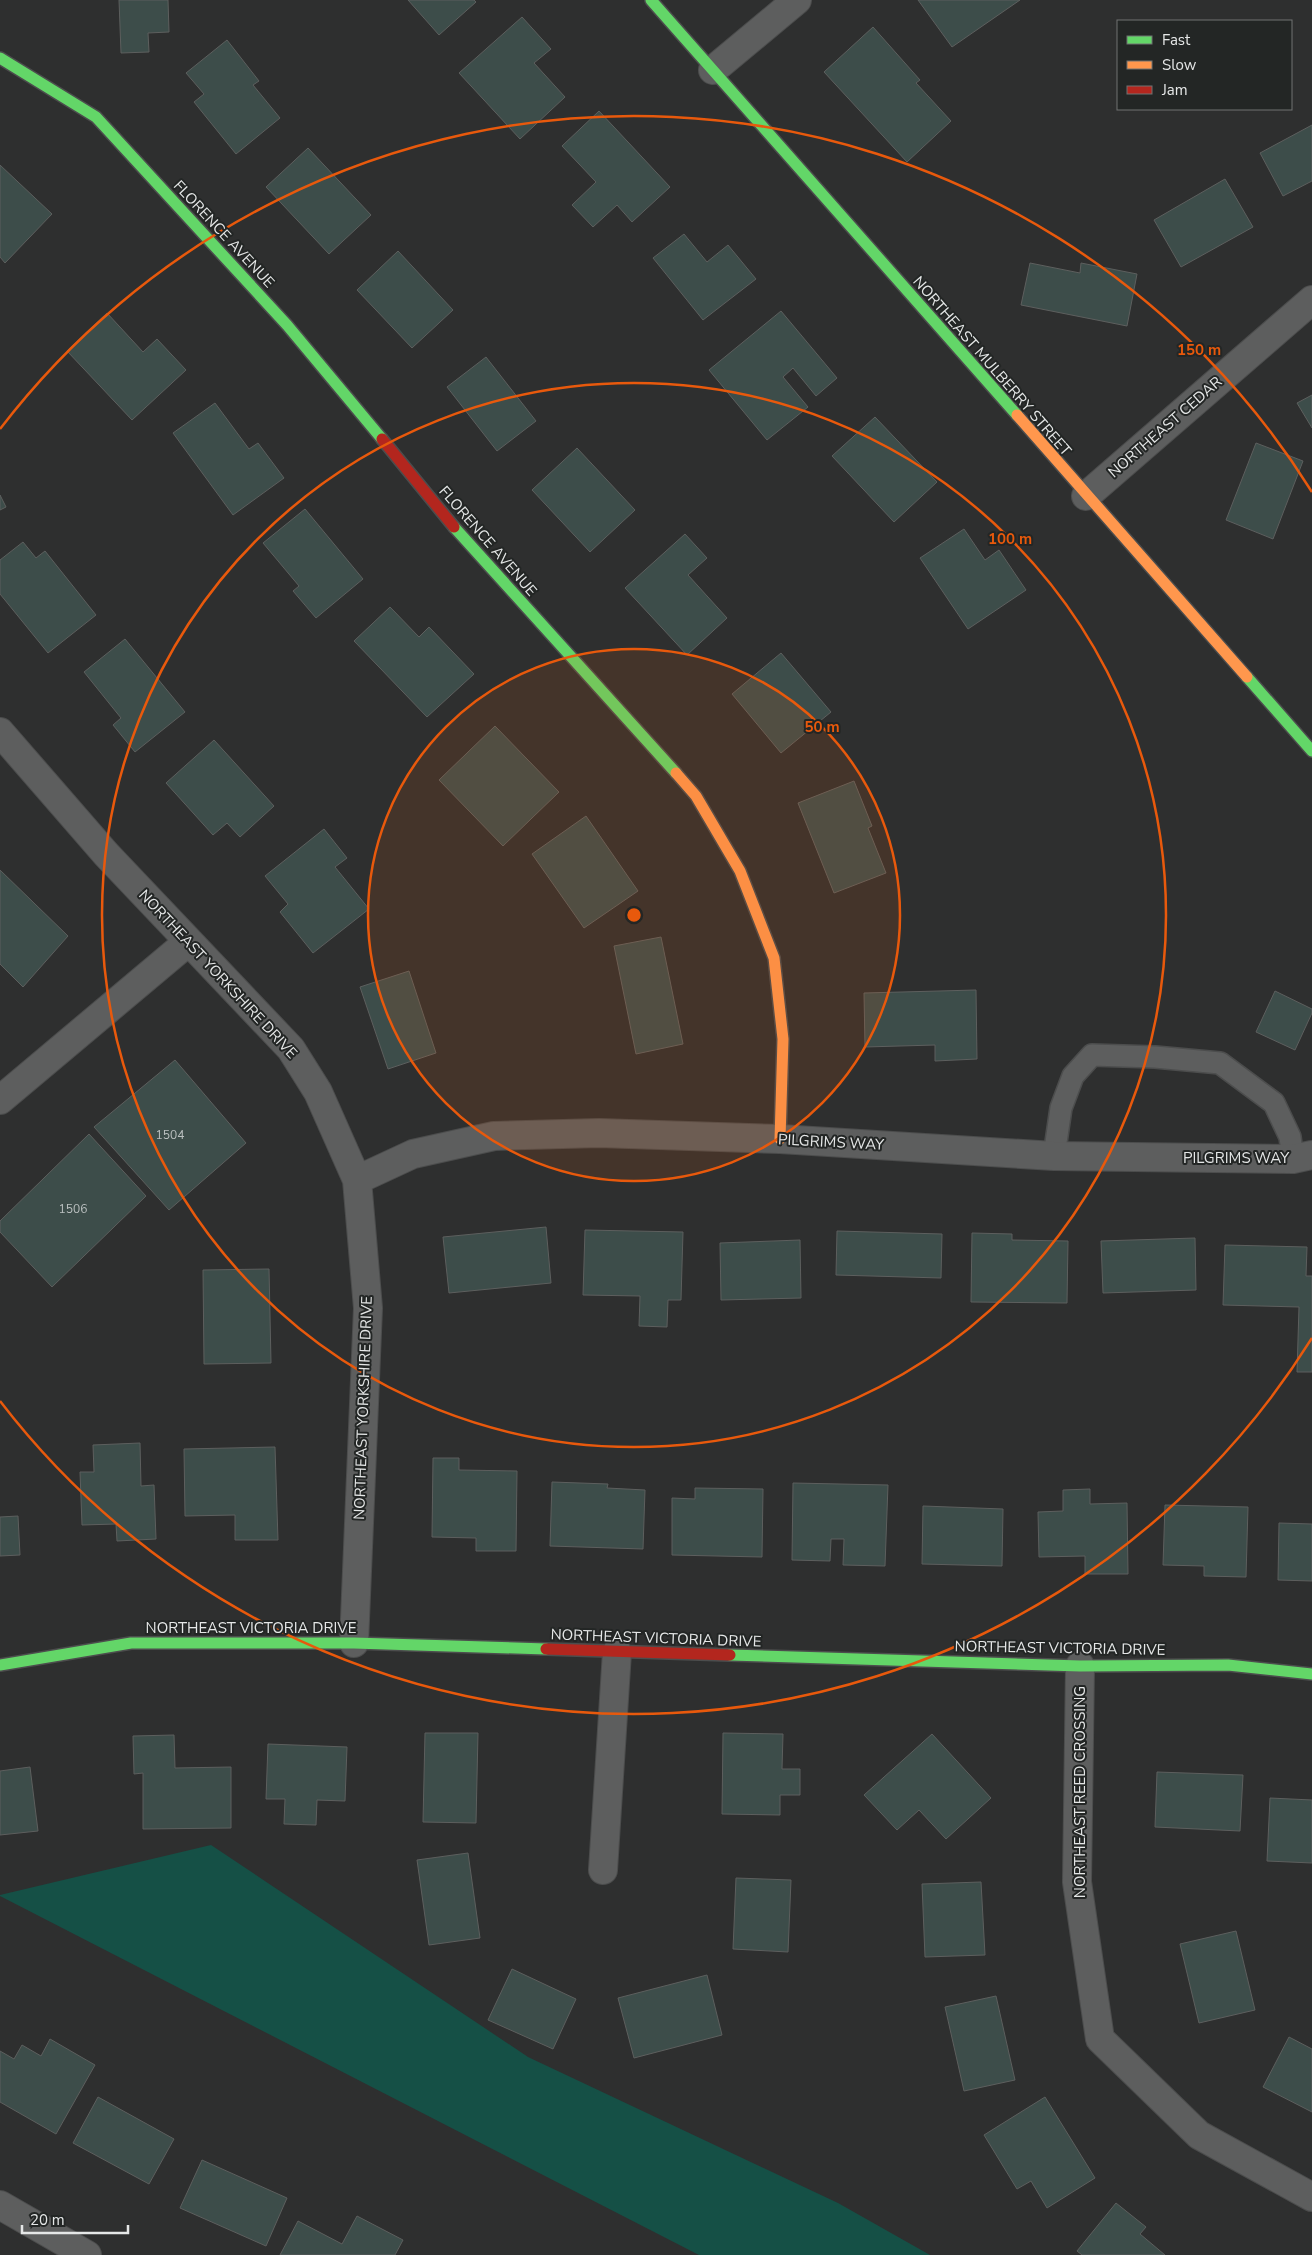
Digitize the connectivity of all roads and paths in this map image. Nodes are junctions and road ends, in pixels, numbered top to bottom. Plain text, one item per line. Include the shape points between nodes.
1 (651, 0) edge
2 (796, 0) edge
3 (0, 58) edge
4 (713, 70) junction
5 (1312, 300) edge
6 (1086, 496) junction
7 (0, 732) edge
8 (1312, 751) edge
9 (188, 942) junction
10 (0, 1100) edge
11 (780, 1138) junction
12 (1054, 1156) junction
13 (1302, 1157) edge
14 (357, 1180) junction
15 (354, 1643) junction
16 (617, 1652) junction
17 (0, 1665) edge
18 (1080, 1666) junction
19 (1312, 1674) edge
20 (603, 1870) dead end
21 (1312, 2197) edge
22 (0, 2205) edge
23 (80, 2253) edge

1 - 4 street, NORTHEAST MULBERRY STREET
2 - 4 street
3 - 11 street, FLORENCE AVENUE via 96,117 288,325 460,534 696,796 740,871 774,958 783,1039
4 - 6 street, NORTHEAST MULBERRY STREET
5 - 6 street, NORTHEAST CEDAR
6 - 8 street, NORTHEAST MULBERRY STREET
7 - 9 street, NORTHEAST YORKSHIRE DRIVE
9 - 10 street
9 - 14 street, NORTHEAST YORKSHIRE DRIVE via 291,1049 318,1092
11 - 12 street, PILGRIMS WAY
11 - 14 street, PILGRIMS WAY via 599,1133 494,1136 413,1154
12 - 13 street, PILGRIMS WAY
12 - 13 lane via 1061,1108 1073,1076 1092,1055 1220,1063 1274,1103
14 - 15 street, NORTHEAST YORKSHIRE DRIVE via 368,1308
15 - 16 street, NORTHEAST VICTORIA DRIVE
15 - 17 street, NORTHEAST VICTORIA DRIVE via 132,1643
16 - 18 street, NORTHEAST VICTORIA DRIVE
16 - 20 street
18 - 19 street, NORTHEAST VICTORIA DRIVE via 1228,1665
18 - 21 street, NORTHEAST REED CROSSING via 1077,1882 1100,2039 1199,2135
22 - 23 street

